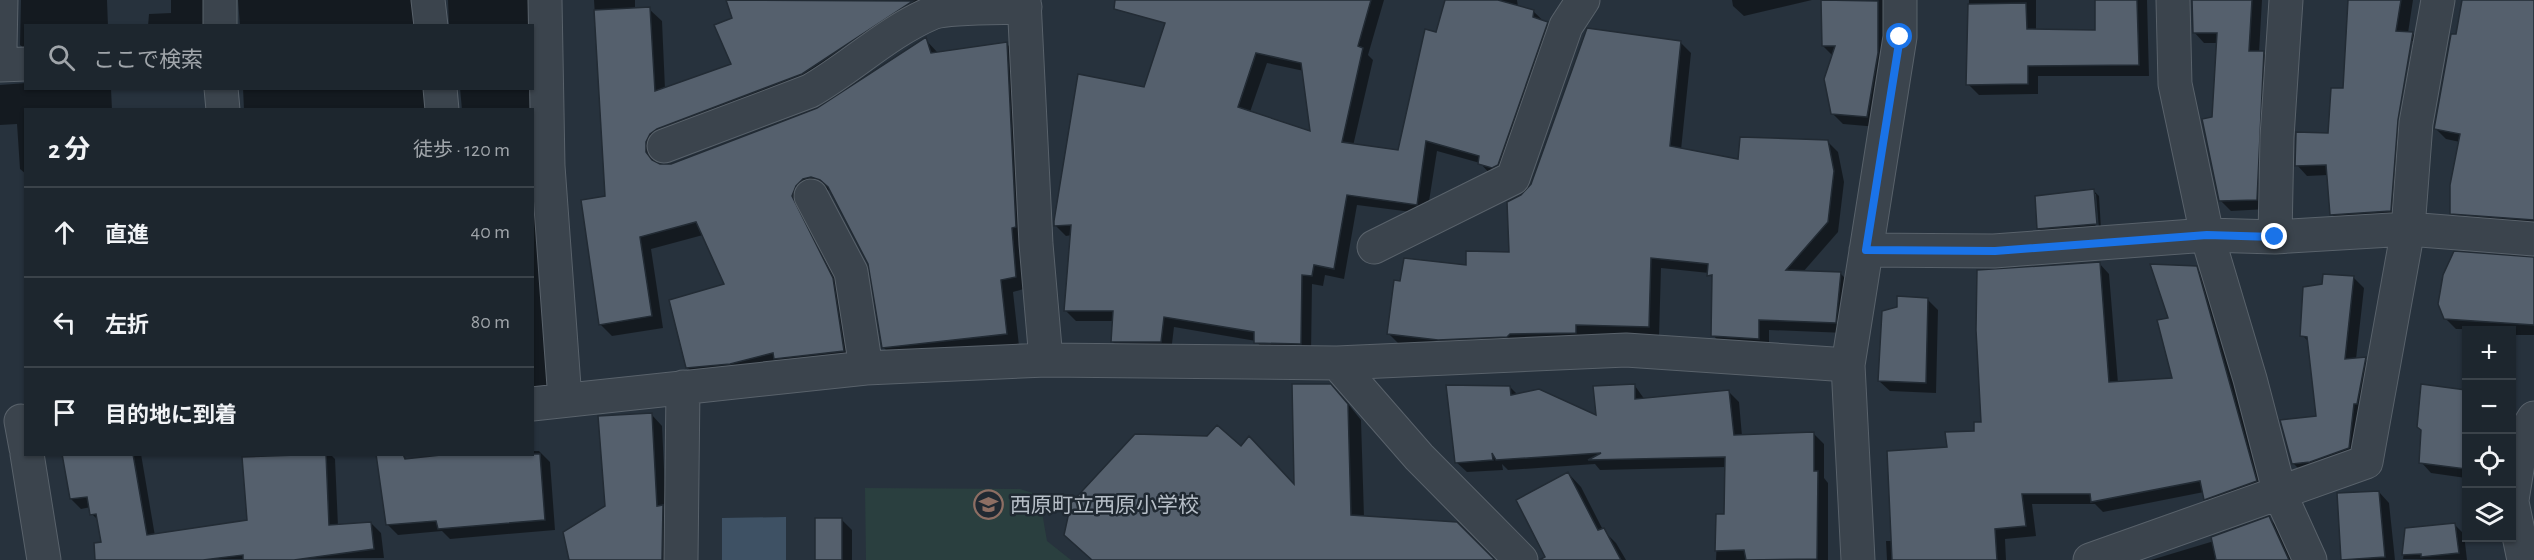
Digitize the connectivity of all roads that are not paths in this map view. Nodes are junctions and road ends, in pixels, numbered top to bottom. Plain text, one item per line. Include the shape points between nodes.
1 (1, 0) edge
2 (220, 0) edge
3 (428, 0) edge
4 (1900, 0) edge
5 (2173, 0) edge
6 (2286, 0) edge
7 (2438, 0) edge
8 (554, 1) edge
9 (1024, 3) edge
10 (1572, 3) edge
11 (220, 24) edge
12 (431, 24) edge
13 (0, 48) edge
14 (24, 64) edge
15 (0, 65) edge
16 (221, 90) edge
17 (440, 90) edge
18 (223, 108) edge
19 (442, 108) edge
20 (664, 146) dead end
21 (811, 196) dead end
22 (2408, 229) junction
23 (2207, 235) junction
24 (2275, 237) junction
25 (2534, 239) edge
26 (1374, 248) dead end
27 (1866, 250) junction
28 (1046, 360) junction
29 (1337, 363) junction
30 (1848, 364) junction
31 (866, 368) junction
32 (683, 387) junction
33 (565, 400) junction
34 (534, 404) edge
35 (2534, 417) edge
36 (27, 456) edge
37 (2513, 488) edge
38 (2280, 494) junction
39 (2516, 524) edge
40 (44, 560) edge
41 (681, 560) edge
42 (1521, 560) edge
43 (1858, 560) edge
44 (2090, 560) edge
45 (2310, 560) edge
46 (2524, 560) edge

1 - 13 street
2 - 11 street
3 - 12 street
4 - 27 street via 1900,37
5 - 23 street via 2175,84
6 - 24 street
7 - 22 street via 2416,123
8 - 33 street via 548,166
9 - 20 street via 934,12 888,37 810,91
9 - 28 street
10 - 26 street via 1513,178
14 - 15 street
16 - 18 street
17 - 19 street
21 - 31 street via 851,272
22 - 24 street
22 - 25 street
22 - 38 street via 2366,462
23 - 24 street
23 - 27 street via 1995,251
23 - 38 street
27 - 30 street
28 - 29 street
28 - 31 street
29 - 30 street via 1626,350
29 - 42 street via 1419,457
30 - 43 street
31 - 32 street
32 - 33 street
32 - 41 street
33 - 34 street
35 - 37 street via 2522,438
36 - 40 street
38 - 44 street
38 - 45 street
39 - 46 street

